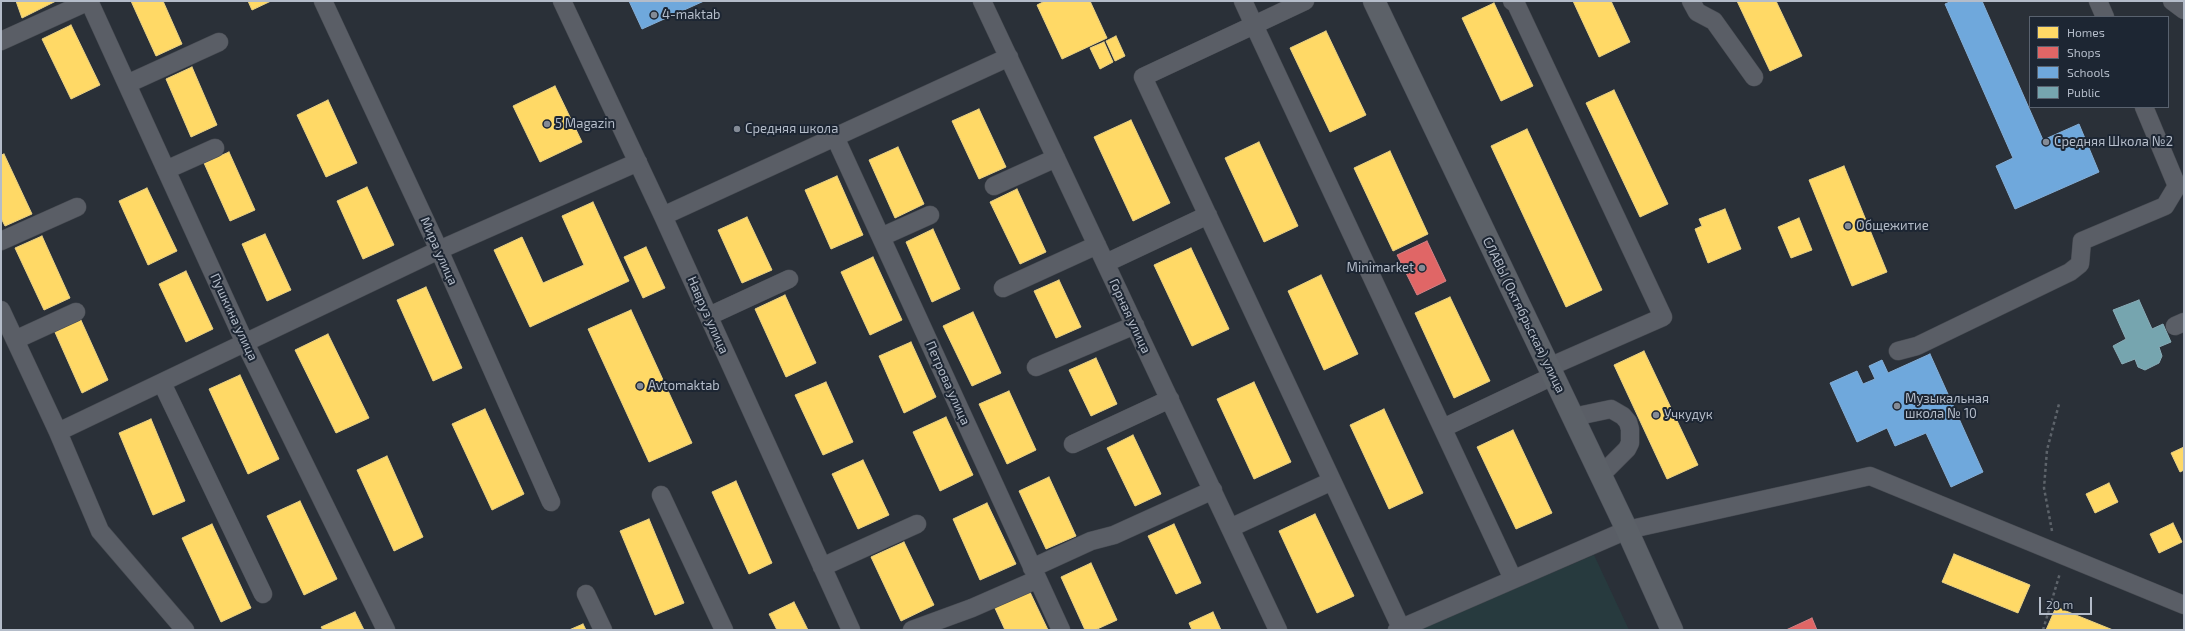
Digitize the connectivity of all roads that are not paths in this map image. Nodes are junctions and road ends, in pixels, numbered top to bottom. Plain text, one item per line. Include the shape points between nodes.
1 (89, 1) edge
2 (323, 1) edge
3 (562, 1) edge
4 (982, 1) edge
5 (1243, 1) edge
6 (1305, 1) edge
7 (1374, 1) edge
8 (1512, 1) edge
9 (1691, 1) edge
10 (2098, 1) edge
11 (2172, 1) edge
12 (2184, 10) edge
13 (2105, 16) edge
14 (1254, 25) junction
15 (1, 41) edge
16 (219, 42) dead end
17 (1009, 57) junction
18 (1754, 77) dead end
19 (128, 84) junction
20 (2144, 108) edge
21 (835, 137) junction
22 (215, 148) dead end
23 (1056, 158) junction
24 (638, 162) junction
25 (166, 170) junction
26 (994, 186) dead end
27 (77, 208) dead end
28 (930, 215) dead end
29 (1208, 215) junction
30 (663, 216) junction
31 (881, 238) junction
32 (1, 241) edge
33 (1097, 245) junction
34 (439, 250) junction
35 (1106, 263) junction
36 (788, 279) dead end
37 (1003, 288) dead end
38 (1, 310) edge
39 (76, 312) dead end
40 (709, 316) junction
41 (1135, 325) junction
42 (15, 340) junction
43 (246, 343) junction
44 (1898, 351) dead end
45 (1036, 367) dead end
46 (1551, 371) junction
47 (162, 383) junction
48 (1170, 400) junction
49 (1573, 417) junction
50 (1442, 428) junction
51 (58, 432) junction
52 (1072, 444) dead end
53 (1600, 475) junction
54 (1332, 481) junction
55 (1213, 490) junction
56 (661, 495) dead end
57 (551, 502) dead end
58 (917, 524) dead end
59 (1230, 528) junction
60 (1627, 530) junction
61 (822, 567) junction
62 (1034, 574) junction
63 (1513, 579) junction
64 (262, 594) dead end
65 (586, 594) dead end
66 (2182, 608) edge
67 (1399, 629) edge
68 (185, 630) edge
69 (386, 630) edge
70 (603, 630) edge
71 (724, 630) edge
72 (851, 630) edge
73 (912, 630) edge
74 (1061, 630) edge
75 (1278, 630) edge
76 (1672, 630) edge

1 - 15 street
1 - 19 street, Пушкина улица
2 - 34 street, Мира улица
3 - 24 street, Навруз улица
4 - 17 street, Горная улица
5 - 14 street
6 - 14 street
7 - 46 main road, СЛАВЫ (Октябрьская) улица
8 - 46 street via 1516,4 1663,317
9 - 18 street via 1697,12 1714,21
10 - 13 street
11 - 12 street
14 - 29 street via 1143,76
14 - 50 street
16 - 19 street
17 - 21 street
17 - 23 street, Горная улица
19 - 25 street, Пушкина улица
20 - 44 street via 2177,186 2165,206 2082,241 2080,264 2070,272 1917,346
21 - 30 street
21 - 31 street, Петрова улица
22 - 25 street
23 - 26 street
23 - 33 street, Горная улица
24 - 30 street, Навруз улица
24 - 34 street
25 - 43 street, Пушкина улица
27 - 32 street
28 - 31 street
29 - 35 street
29 - 54 street
30 - 40 street, Навруз улица
31 - 62 street, Петрова улица
33 - 35 street, Горная улица
33 - 37 street
34 - 43 street
34 - 57 street, Мира улица
35 - 41 street, Горная улица
36 - 40 street
38 - 42 street
39 - 42 street
40 - 61 street, Навруз улица
41 - 45 street
41 - 48 street, Горная улица
42 - 51 street
43 - 47 street
43 - 69 street, Пушкина улица
46 - 49 main road, СЛАВЫ (Октябрьская) улица
46 - 50 street
47 - 51 street
47 - 64 street
48 - 52 street
48 - 55 street, Горная улица
49 - 53 main road, СЛАВЫ (Октябрьская) улица
49 - 53 street via 1611,410 1623,416 1628,422 1630,443 1627,449
50 - 63 street
51 - 68 street via 100,531
53 - 60 main road, СЛАВЫ (Октябрьская) улица
54 - 59 street
54 - 67 street
55 - 59 street, Горная улица
55 - 62 street via 1114,535 1091,541
56 - 71 street
58 - 61 street
59 - 75 street, Горная улица
60 - 63 street
60 - 66 street via 1870,476 2056,552
60 - 76 main road, СЛАВЫ (Октябрьская) улица
61 - 72 street, Навруз улица
62 - 73 street via 972,608
62 - 74 street, Петрова улица
63 - 67 street
65 - 70 street

